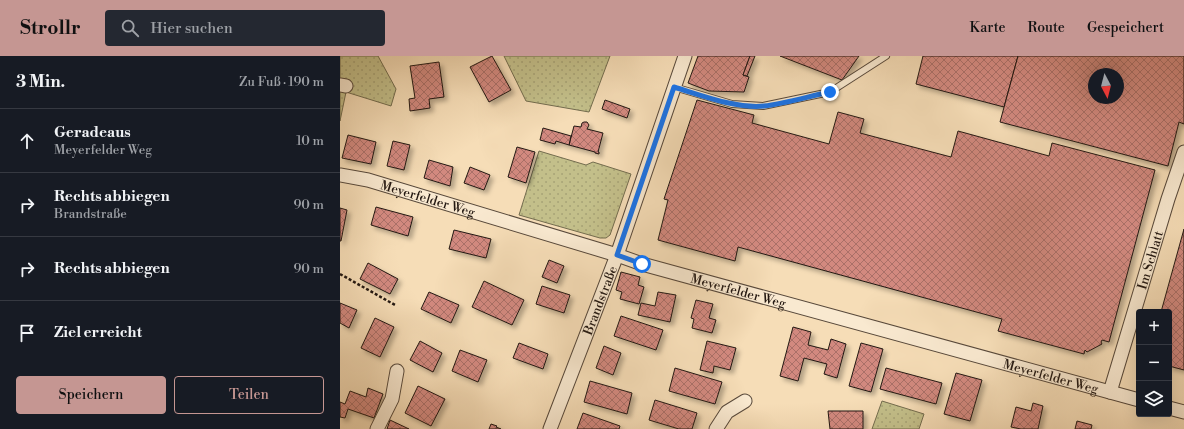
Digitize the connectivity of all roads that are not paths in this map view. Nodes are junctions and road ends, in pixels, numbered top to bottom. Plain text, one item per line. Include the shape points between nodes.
1 (685, 56) edge
2 (886, 56) edge
3 (674, 87) junction
4 (1184, 152) edge
5 (340, 175) edge
6 (617, 255) junction
7 (397, 372) dead end
8 (1110, 392) junction
9 (1136, 399) edge
10 (745, 401) dead end
11 (1172, 409) edge
12 (1184, 412) edge
13 (377, 429) edge
14 (550, 429) edge
15 (716, 429) edge

1 - 3 street, Brandstraße
2 - 3 lane via 830,92 764,106 732,104
3 - 6 street, Brandstraße
4 - 8 street, Im Schlatt
5 - 6 street, Meyerfelder Weg via 368,180
6 - 8 street, Meyerfelder Weg
6 - 14 street, Brandstraße
7 - 13 street via 392,399
8 - 9 street, Meyerfelder Weg
10 - 15 street via 727,412
11 - 12 street

